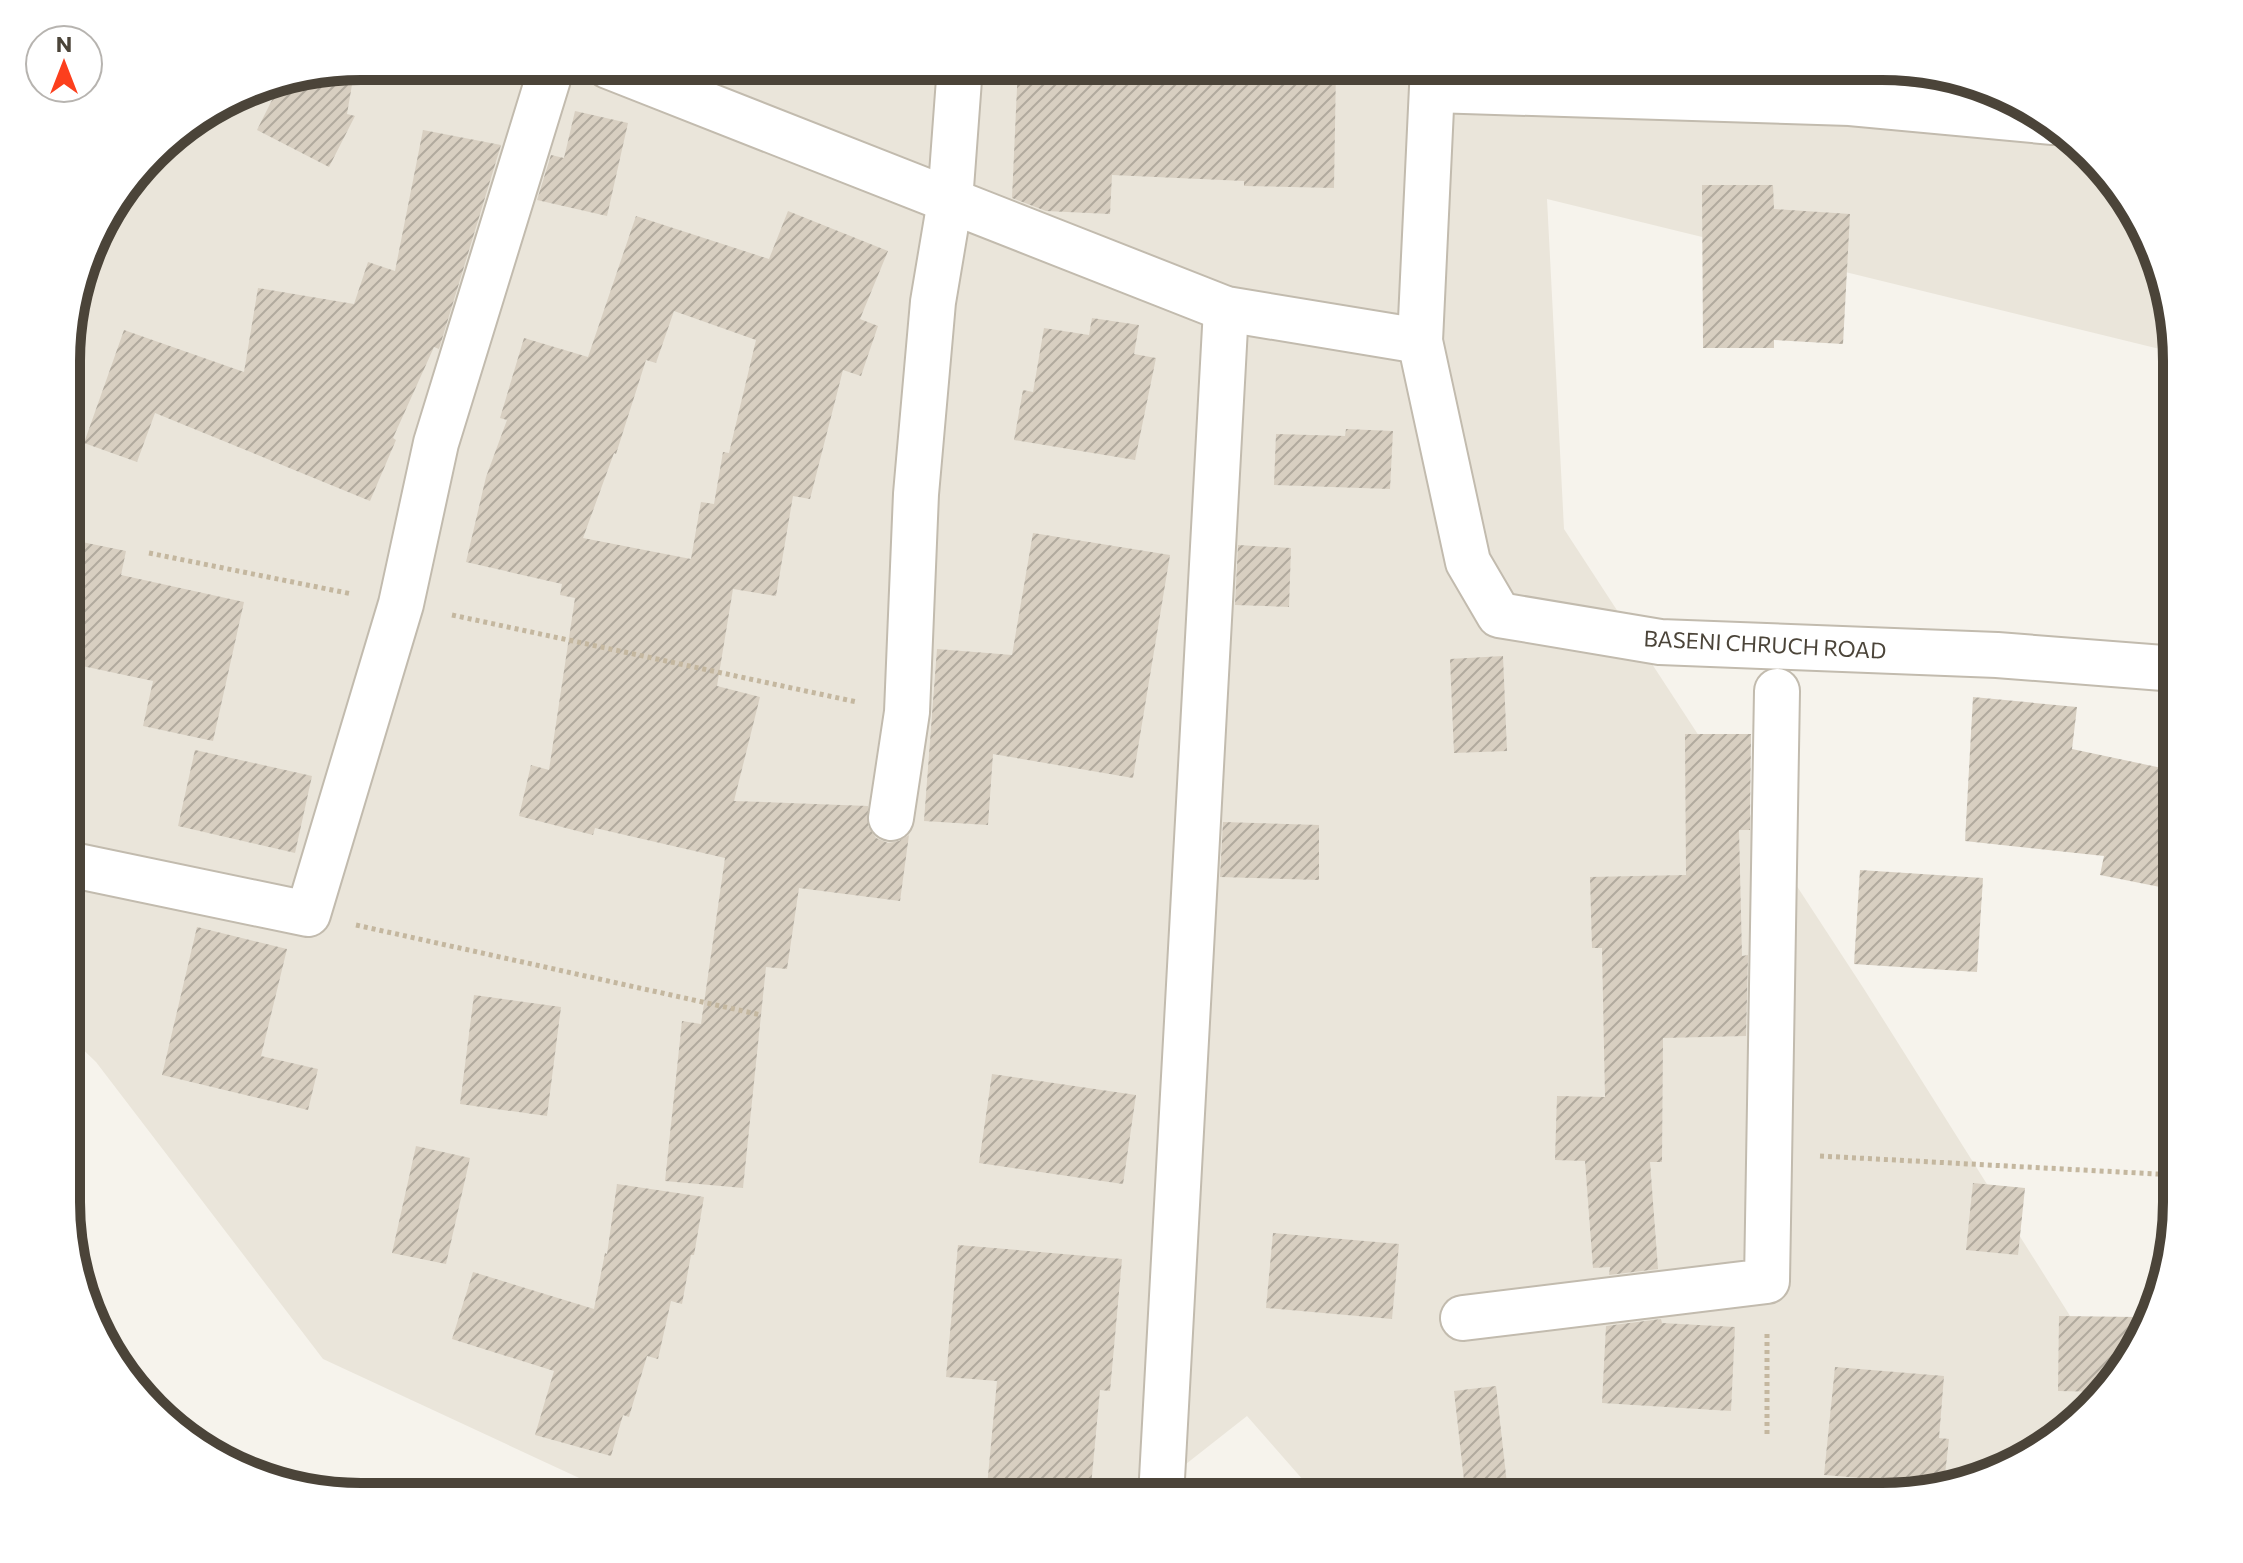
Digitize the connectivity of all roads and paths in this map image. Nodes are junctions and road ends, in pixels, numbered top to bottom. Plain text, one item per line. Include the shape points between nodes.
1 (548, 80) edge
2 (644, 80) edge
3 (959, 80) edge
4 (1433, 81) edge
5 (1478, 81) edge
6 (2025, 119) edge
7 (950, 201) junction
8 (1226, 309) junction
9 (1420, 341) junction
10 (149, 553) dead end
11 (401, 604) junction
12 (2162, 668) edge
13 (1777, 691) dead end
14 (907, 712) junction
15 (891, 818) dead end
16 (81, 867) edge
17 (308, 914) junction
18 (761, 1015) dead end
19 (1814, 1155) dead end
20 (2163, 1174) edge
21 (1463, 1318) dead end
22 (1162, 1483) edge

1 - 11 street via 436,443
2 - 7 street
3 - 7 street
4 - 9 street
5 - 6 street
7 - 8 street
7 - 14 street via 933,302 916,494
8 - 9 street
8 - 22 street
9 - 12 street, BASENI CHRUCH ROAD via 1468,562 1499,615 1660,642 1997,655
10 - 11 path
11 - 14 path
11 - 17 street
13 - 21 street via 1767,1281
14 - 15 street
16 - 17 street
17 - 18 path
19 - 20 path

